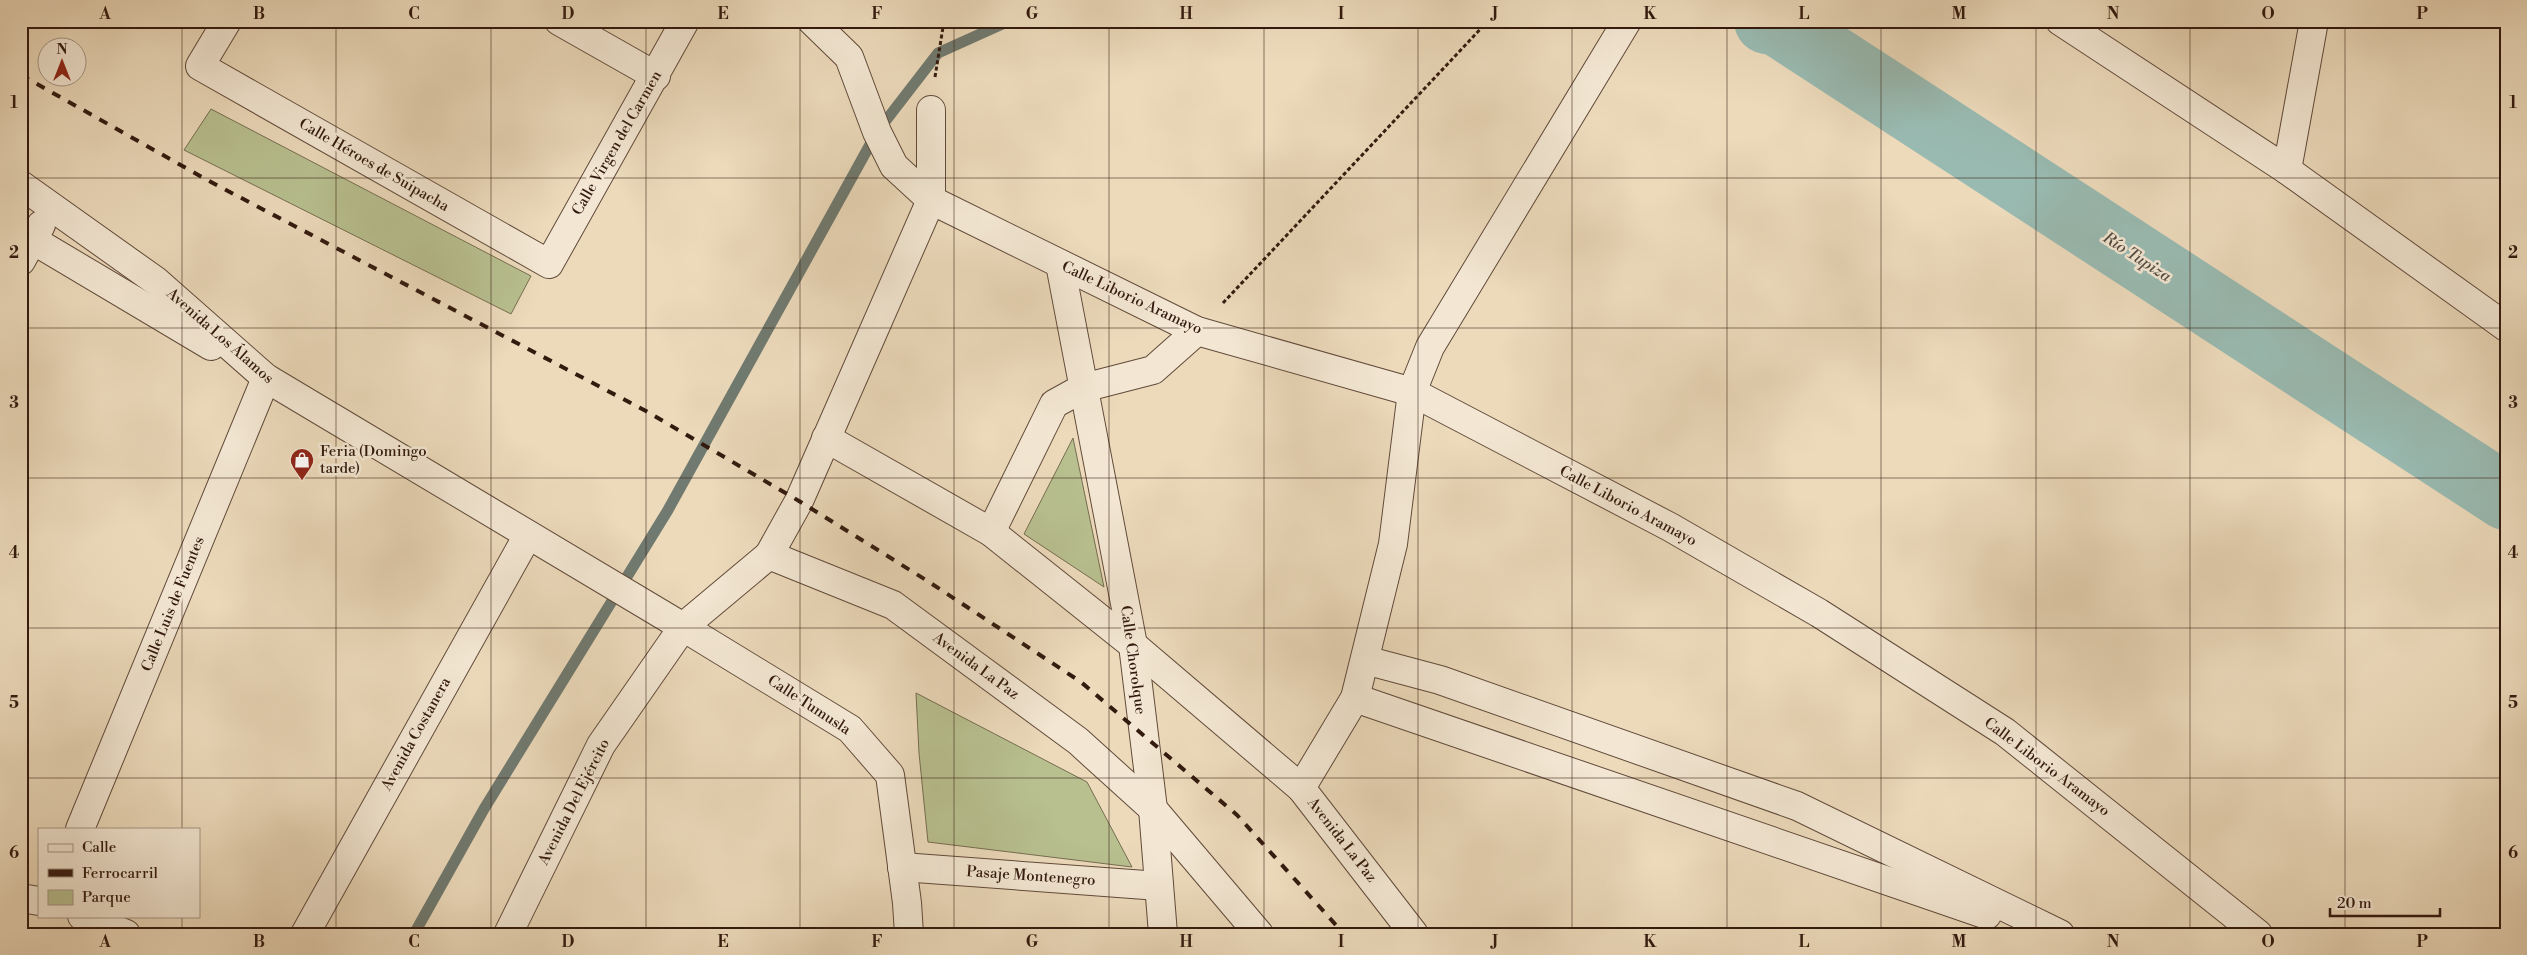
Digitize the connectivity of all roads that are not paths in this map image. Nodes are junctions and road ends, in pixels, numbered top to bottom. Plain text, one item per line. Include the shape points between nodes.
1 (227, 21) edge
2 (559, 21) edge
3 (685, 21) edge
4 (812, 21) edge
5 (1627, 21) edge
6 (2060, 21) edge
7 (2314, 21) edge
8 (656, 76) junction
9 (931, 110) road end
10 (2286, 170) junction
11 (21, 185) edge
12 (931, 200) junction
13 (51, 206) junction
14 (25, 245) edge
15 (548, 264) joint
16 (1060, 264) junction
17 (2506, 327) edge
18 (1197, 331) junction
19 (266, 378) junction
20 (1084, 388) junction
21 (1412, 392) junction
22 (826, 438) junction
23 (991, 532) junction
24 (528, 535) junction
25 (769, 555) junction
26 (683, 627) junction
27 (1133, 645) junction
28 (1365, 660) junction
29 (1355, 698) junction
30 (1301, 788) junction
31 (1153, 809) junction
32 (80, 828) edge
33 (902, 867) junction
34 (1159, 886) junction
35 (21, 898) edge
36 (38, 901) edge
37 (87, 918) edge
38 (126, 934) edge
39 (305, 934) edge
40 (508, 934) edge
41 (909, 934) edge
42 (1163, 934) edge
43 (1259, 934) edge
44 (1414, 934) edge
45 (2043, 934) edge
46 (2060, 934) edge
47 (2258, 934) edge

1 - 15 street, Calle Héroes de Suipacha via 200,66
2 - 8 street
3 - 8 street, Calle Virgen del Carmen
4 - 12 street, Calle Liborio Aramayo via 849,57 877,132 894,166
5 - 21 street via 1430,347
6 - 10 street
7 - 10 street
8 - 15 street, Calle Virgen del Carmen
9 - 12 street
10 - 17 street
11 - 13 street, Avenida Los Álamos
12 - 16 street, Calle Liborio Aramayo
12 - 22 street
13 - 14 street
13 - 19 street, Avenida Los Álamos via 156,281
14 - 19 street
16 - 18 street, Calle Liborio Aramayo
16 - 20 street, Calle Chorolque
18 - 20 street via 1153,370
18 - 21 street, Calle Liborio Aramayo
19 - 24 street, Avenida Los Álamos
19 - 32 street, Calle Luis de Fuentes
20 - 23 street via 1054,404
20 - 27 street, Calle Chorolque
21 - 28 street via 1393,544
21 - 47 street, Calle Liborio Aramayo via 1670,527 1835,623 2005,732
22 - 23 street, Avenida La Paz
22 - 25 street via 799,501
23 - 27 street, Avenida La Paz
24 - 26 street, Avenida Los Álamos
24 - 39 street, Avenida Costanera
25 - 26 street
25 - 31 street, Avenida La Paz via 893,606 1078,741
26 - 33 street, Calle Tumusla via 850,729 890,775
26 - 40 street, Avenida Del Ejército via 600,745
27 - 30 street, Avenida La Paz
27 - 31 street, Calle Chorolque
28 - 29 street
28 - 46 street via 1440,680 1797,806
29 - 30 street
29 - 45 street
30 - 44 street, Avenida La Paz
31 - 34 street, Calle Chorolque
31 - 43 street, Avenida La Paz
33 - 34 street, Pasaje Montenegro
33 - 41 street, Calle Tumusla
34 - 42 street, Calle Chorolque
35 - 36 street
37 - 38 street

